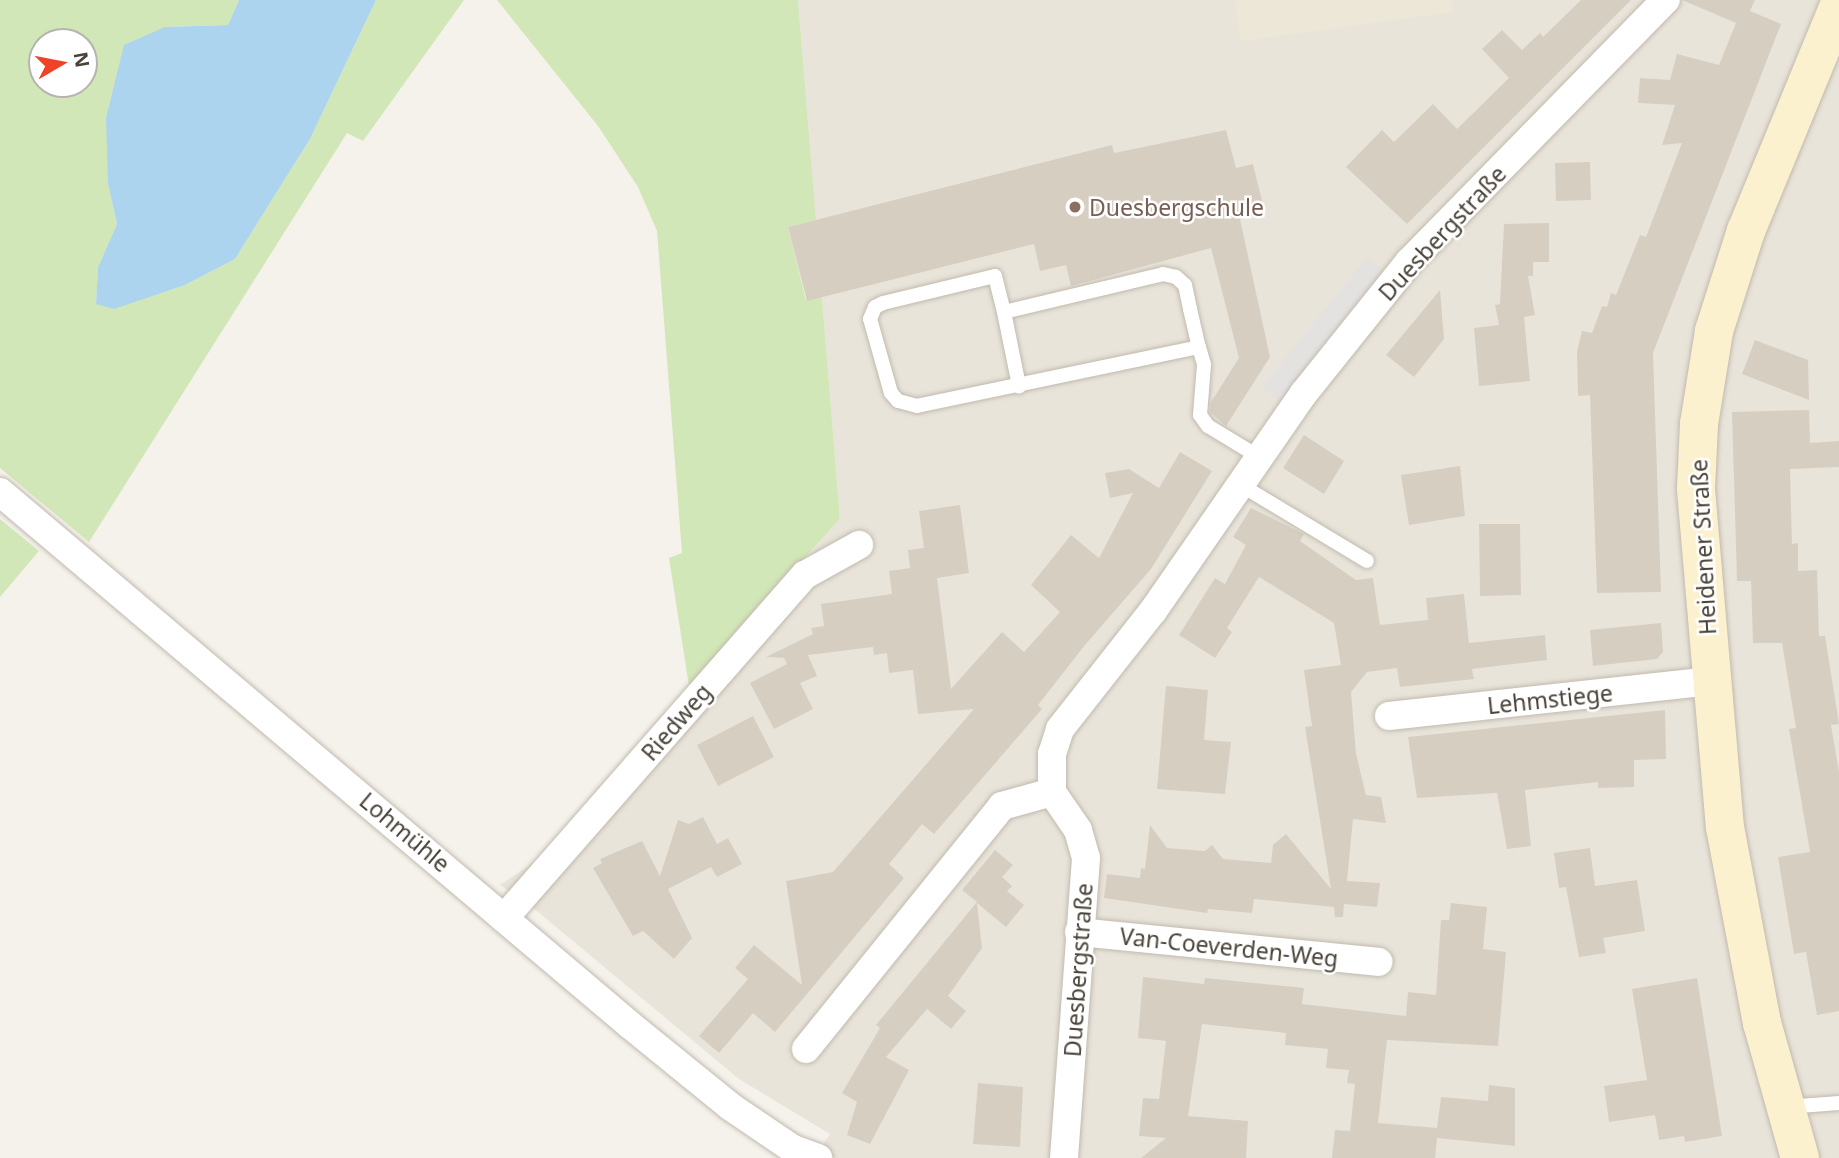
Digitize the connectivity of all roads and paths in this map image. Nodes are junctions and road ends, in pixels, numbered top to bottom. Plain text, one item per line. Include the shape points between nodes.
1 (1666, 0) edge
2 (1839, 5) edge
3 (1003, 312) junction
4 (1199, 347) junction
5 (1019, 386) junction
6 (1259, 457) junction
7 (1241, 485) junction
8 (0, 492) edge
9 (859, 545) dead end
10 (1367, 561) dead end
11 (1711, 681) junction
12 (1389, 716) dead end
13 (1052, 792) junction
14 (506, 916) junction
15 (1079, 932) junction
16 (1379, 962) dead end
17 (806, 1049) dead end
18 (1839, 1102) edge
19 (1784, 1107) junction
20 (818, 1158) edge
21 (1064, 1158) edge
22 (1800, 1158) edge

1 - 6 street, Duesbergstraße via 1409,262
2 - 11 main road, Heidener Straße via 1746,231 1714,331 1699,424 1696,488
3 - 4 lane via 1163,274 1185,285
3 - 5 lane
3 - 5 lane via 995,276 883,303 875,307 870,319 891,393 898,401 917,407
4 - 5 lane
4 - 6 lane via 1204,365 1200,415 1208,426
6 - 7 street, Duesbergstraße
7 - 10 lane
7 - 13 street, Duesbergstraße via 1153,611 1060,729 1052,754
8 - 14 street, Lohmühle
9 - 14 street, Riedweg via 805,575
11 - 12 street, Lehmstiege
11 - 19 main road, Heidener Straße via 1737,898
13 - 15 street, Duesbergstraße via 1085,844
13 - 17 street via 1002,806
14 - 20 street, Lohmühle via 731,1107 793,1149
15 - 16 street, Van-Coeverden-Weg
15 - 21 street, Duesbergstraße
18 - 19 lane
19 - 22 main road, Heidener Straße

